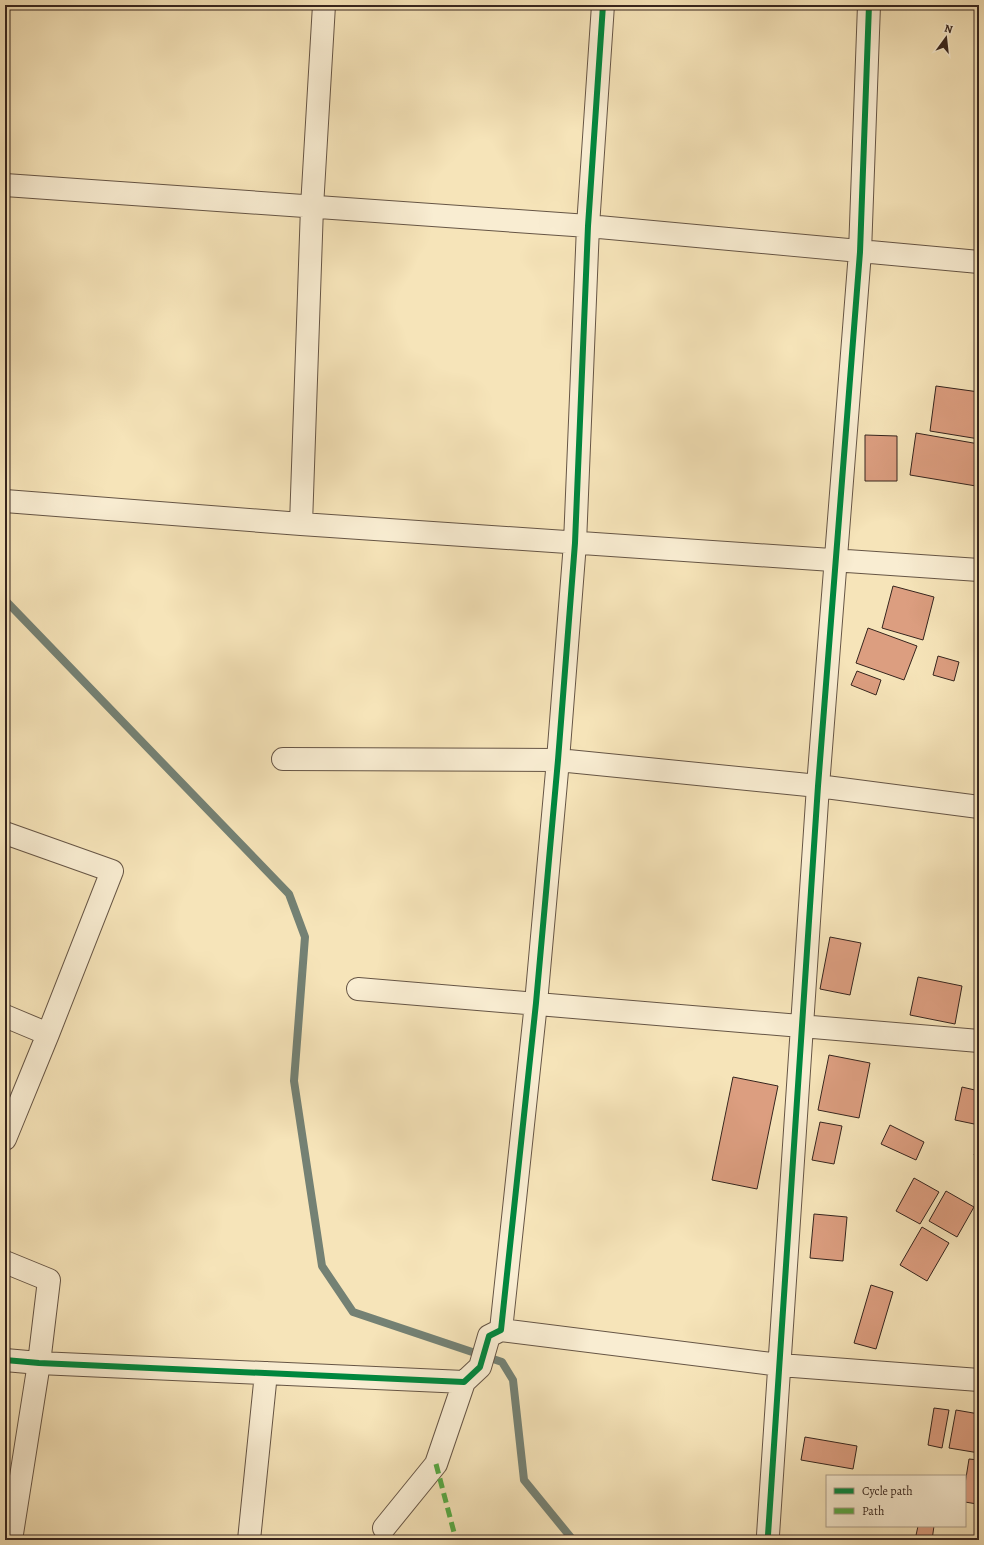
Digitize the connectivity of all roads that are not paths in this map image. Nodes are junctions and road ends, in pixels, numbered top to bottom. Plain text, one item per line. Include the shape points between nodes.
1 (324, 5) edge
2 (603, 5) edge
3 (869, 5) edge
4 (5, 185) edge
5 (312, 207) junction
6 (588, 226) junction
7 (860, 252) junction
8 (979, 262) edge
9 (5, 501) edge
10 (301, 524) junction
11 (575, 543) junction
12 (835, 560) junction
13 (979, 570) edge
14 (283, 759) dead end
15 (558, 760) junction
16 (818, 786) junction
17 (979, 807) edge
18 (5, 833) edge
19 (358, 989) dead end
20 (536, 1003) junction
21 (5, 1016) edge
22 (803, 1026) junction
23 (48, 1034) junction
24 (979, 1041) edge
25 (5, 1139) edge
26 (5, 1262) edge
27 (495, 1333) junction
28 (5, 1360) edge
29 (39, 1363) junction
30 (780, 1365) junction
31 (266, 1373) junction
32 (979, 1380) edge
33 (464, 1382) junction
34 (384, 1528) dead end
35 (768, 1535) dead end
36 (11, 1540) edge
37 (249, 1540) edge

1 - 5 street
2 - 6 street
3 - 7 street
4 - 5 street
5 - 6 street
5 - 10 street
6 - 7 street
6 - 11 street
7 - 8 street
7 - 12 street
9 - 10 street
10 - 11 street
11 - 12 street
11 - 15 street
12 - 13 street
12 - 16 street
14 - 15 street
15 - 16 street
15 - 20 street
16 - 17 street
16 - 22 street
18 - 23 street via 112,871
19 - 20 street
20 - 22 street
20 - 27 street
21 - 23 street
22 - 24 street
22 - 30 street
23 - 25 street
26 - 29 street via 49,1280
27 - 30 street
27 - 33 street via 480,1367
28 - 29 street
29 - 31 street
29 - 36 street
30 - 32 street
30 - 35 street
31 - 33 street
31 - 37 street
33 - 34 street via 436,1464

